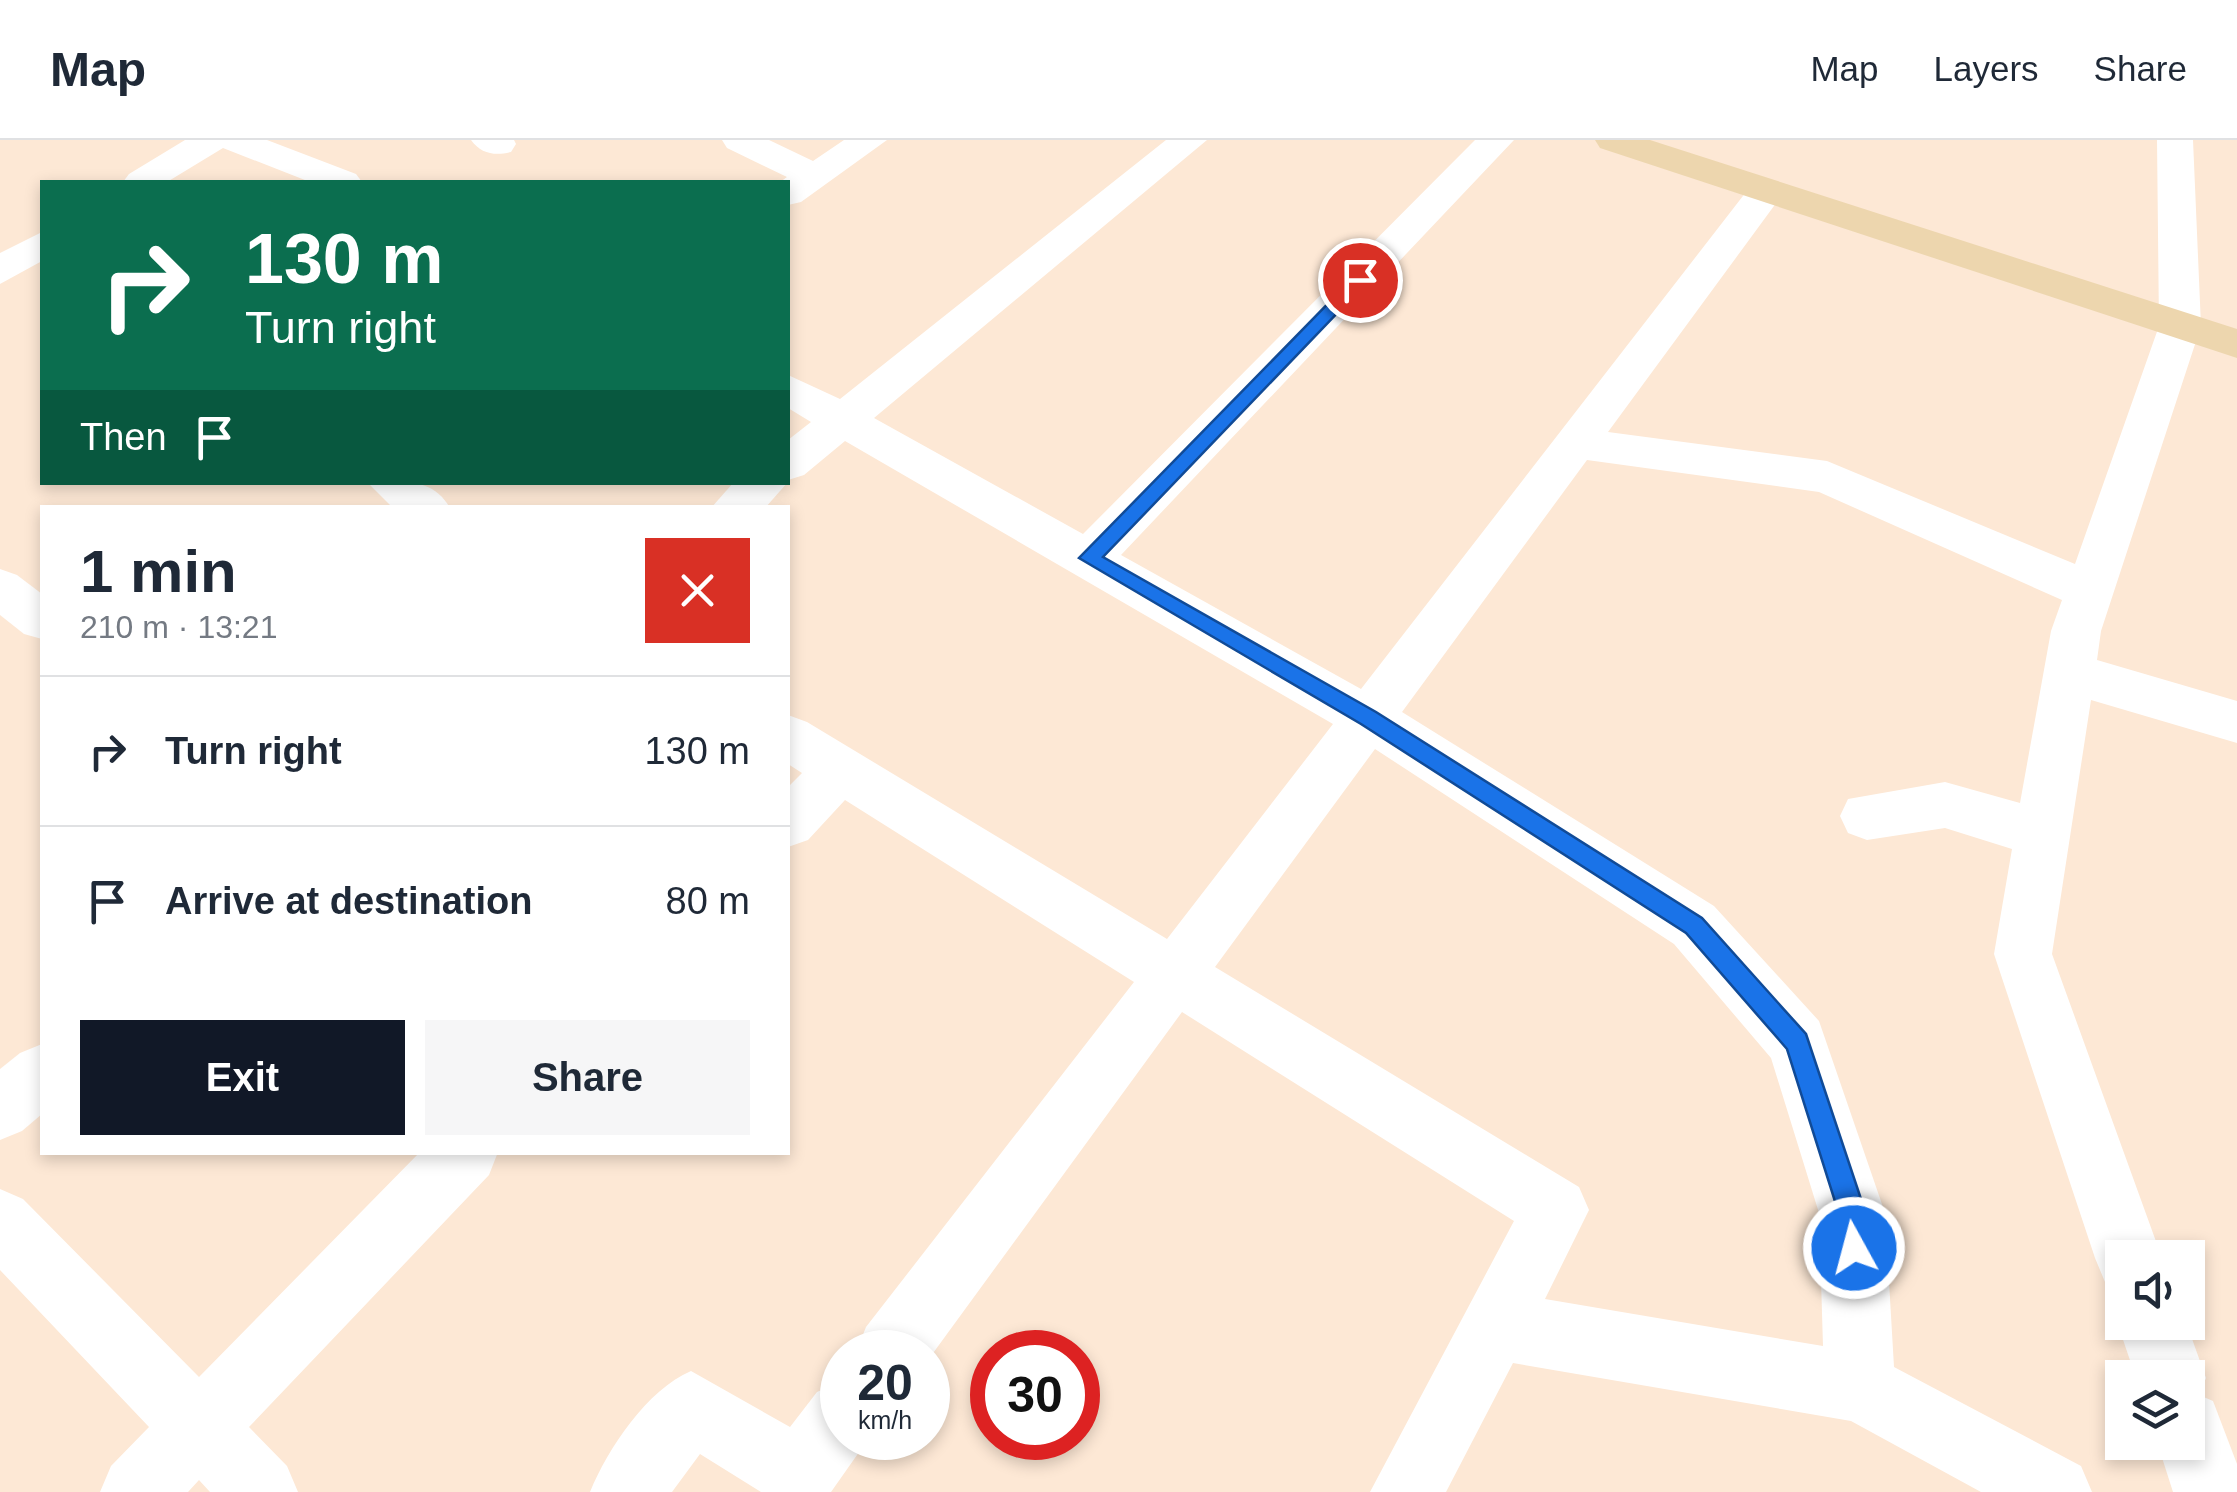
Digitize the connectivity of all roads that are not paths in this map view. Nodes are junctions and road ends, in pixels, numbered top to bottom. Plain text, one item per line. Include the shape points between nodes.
1 (210, 140) edge
2 (234, 140) edge
3 (740, 140) edge
4 (870, 140) edge
5 (1189, 140) edge
6 (1496, 140) edge
7 (1614, 140) edge
8 (2169, 142) edge
9 (145, 180) edge
10 (338, 180) edge
11 (801, 185) edge
12 (1766, 191) junction
13 (40, 245) edge
14 (0, 271) edge
15 (2180, 326) junction
16 (2237, 344) edge
17 (790, 390) edge
18 (843, 418) junction
19 (1575, 443) junction
20 (790, 462) edge
21 (394, 485) edge
22 (761, 485) edge
23 (424, 505) edge
24 (738, 505) edge
25 (1089, 558) junction
26 (0, 588) edge
27 (2090, 591) junction
28 (40, 618) edge
29 (2070, 673) junction
30 (1368, 718) junction
31 (2237, 722) edge
32 (790, 738) edge
33 (840, 769) junction
34 (1866, 816) dead end
35 (790, 821) edge
36 (2044, 834) junction
37 (1176, 974) junction
38 (40, 1076) edge
39 (0, 1109) edge
40 (463, 1155) edge
41 (0, 1222) edge
42 (2123, 1240) edge
43 (1496, 1325) junction
44 (908, 1330) edge
45 (1860, 1387) junction
46 (199, 1427) junction
47 (820, 1446) edge
48 (2199, 1460) edge
49 (137, 1492) edge
50 (261, 1492) edge
51 (627, 1492) edge
52 (1407, 1492) edge
53 (2054, 1492) edge
54 (2210, 1492) edge

1 - 9 street
2 - 10 street
3 - 11 street
4 - 11 street
5 - 18 street
6 - 25 street
7 - 12 main road
8 - 15 street
12 - 15 main road
12 - 19 street
13 - 14 street
15 - 16 main road
15 - 27 street
17 - 18 street
18 - 20 street
18 - 25 street
19 - 27 street via 1827,477
19 - 30 street
21 - 23 street
22 - 24 street
25 - 30 street
26 - 28 street
27 - 29 street
29 - 31 street
29 - 36 street
30 - 37 street
30 - 45 street via 1694,926 1798,1042 1852,1214
32 - 33 street
33 - 35 street
33 - 37 street
34 - 36 street via 1945,804
36 - 42 street via 2023,954
37 - 43 street via 1556,1210
37 - 44 street
38 - 39 street
40 - 46 street
41 - 46 street
43 - 45 street
43 - 52 street
45 - 53 street
46 - 49 street
46 - 50 street
47 - 51 street via 799,1474 692,1407
48 - 54 street

